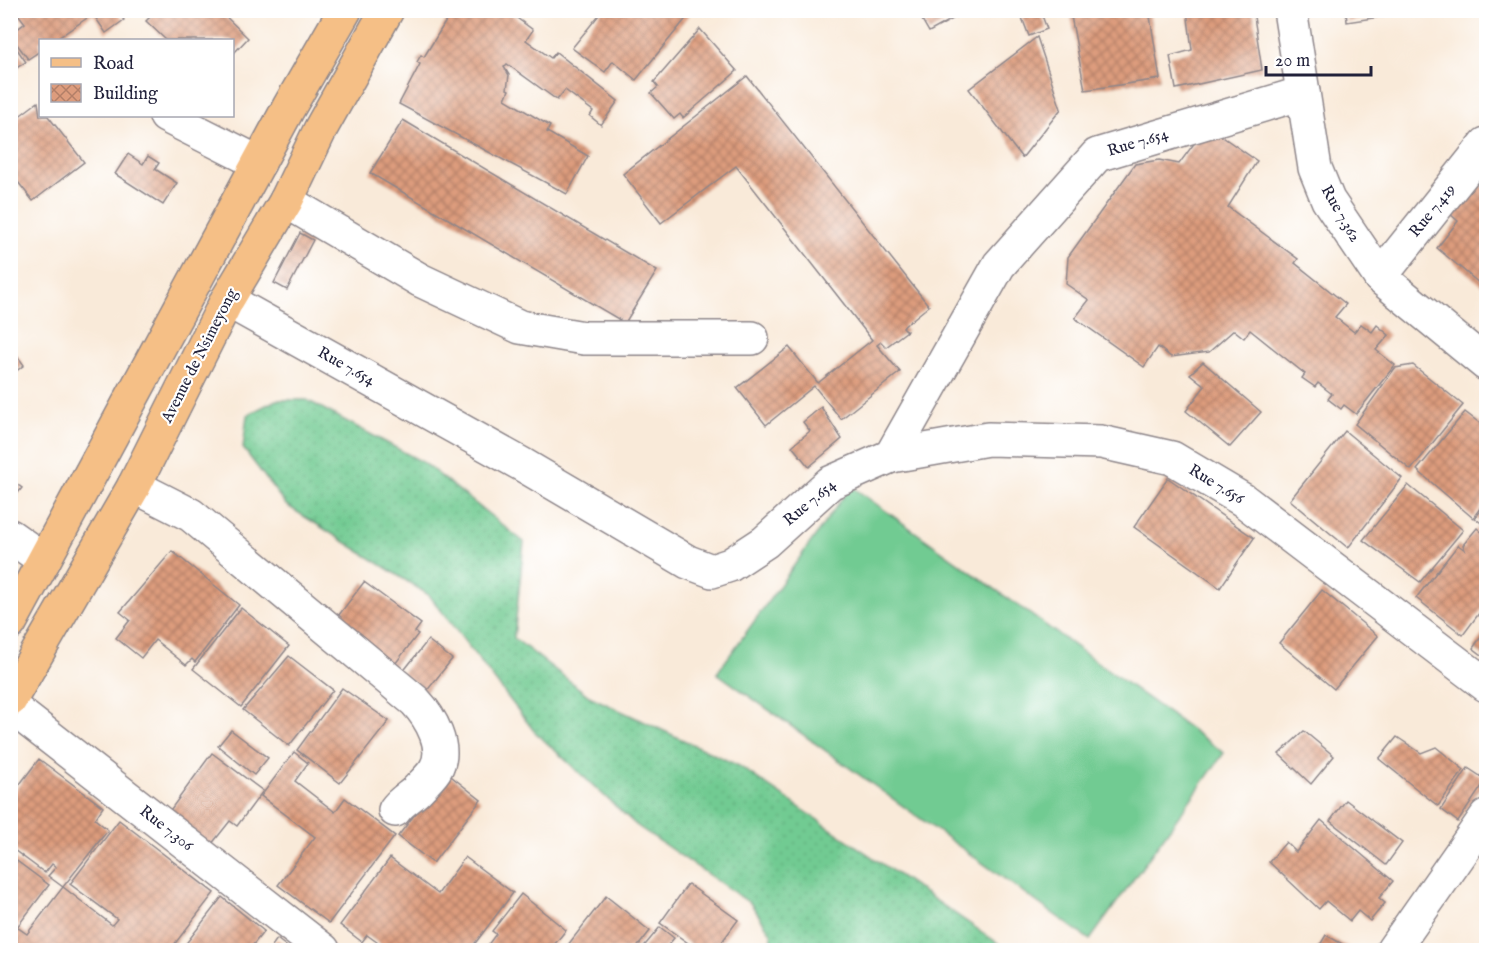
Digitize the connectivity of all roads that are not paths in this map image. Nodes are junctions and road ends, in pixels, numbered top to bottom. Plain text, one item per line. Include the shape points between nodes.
1 (345, 10) edge
2 (387, 10) edge
3 (1290, 10) edge
4 (1303, 93) junction
5 (168, 117) edge
6 (1486, 144) edge
7 (259, 163) junction
8 (286, 201) junction
9 (1380, 278) junction
10 (227, 300) junction
11 (752, 338) dead end
12 (1486, 364) edge
13 (891, 456) junction
14 (134, 486) junction
15 (10, 536) edge
16 (44, 560) junction
17 (10, 623) edge
18 (1486, 685) edge
19 (10, 700) edge
20 (10, 706) edge
21 (395, 810) dead end
22 (1486, 817) edge
23 (323, 951) edge
24 (1392, 951) edge

1 - 7 main road
2 - 8 main road, Avenue de Nsimeyong via 321,128
3 - 4 street, Rue 7.362
4 - 9 street, Rue 7.362 via 1315,168 1328,200
4 - 13 street, Rue 7.654 via 1097,155 999,265
5 - 7 street
6 - 9 street, Rue 7.419
7 - 16 main road
8 - 10 main road, Avenue de Nsimeyong
8 - 11 street via 420,280 520,327 584,338
9 - 12 street, Rue 7.362
10 - 13 street, Rue 7.654 via 688,562 712,571 730,565 765,542 830,483
10 - 14 main road, Avenue de Nsimeyong
13 - 18 street, Rue 7.656 via 988,439 1101,442 1172,458 1243,500
14 - 19 main road, Avenue de Nsimeyong
14 - 21 street via 191,515 429,715 439,753 436,769
15 - 16 street
16 - 17 main road
20 - 23 street, Rue 7.306
22 - 24 street

